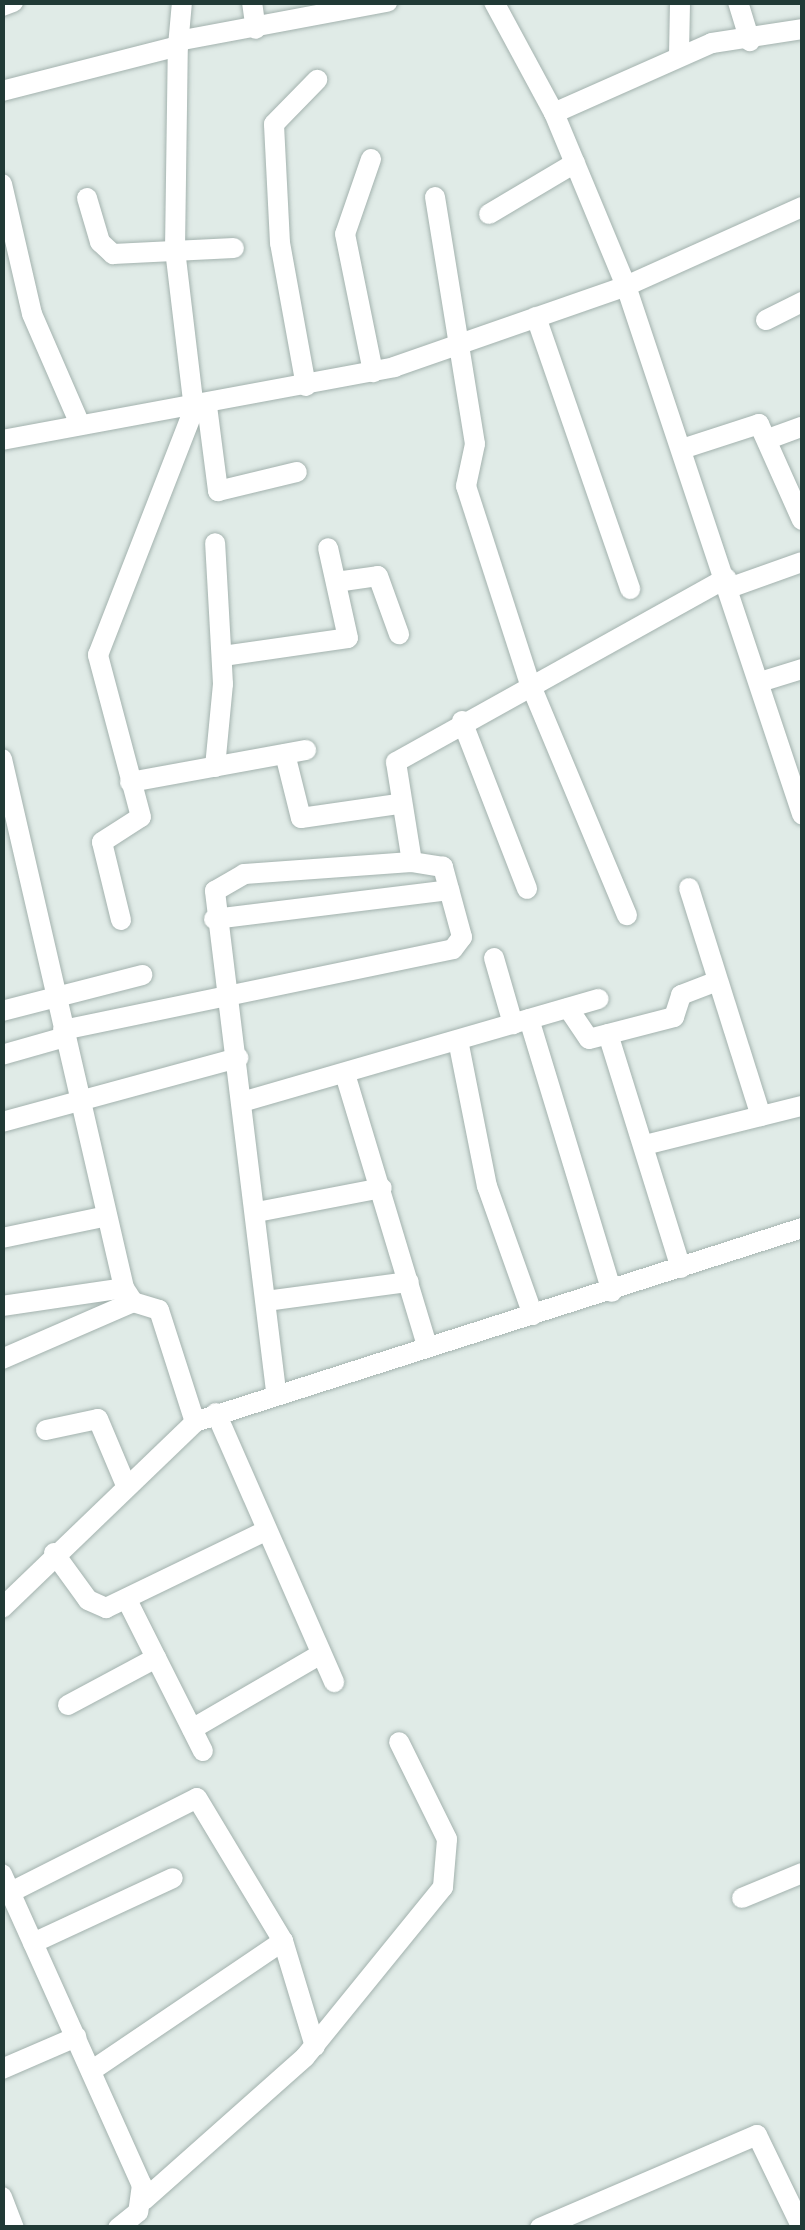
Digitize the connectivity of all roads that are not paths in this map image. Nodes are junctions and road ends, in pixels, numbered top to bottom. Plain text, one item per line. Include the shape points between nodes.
1 (13, 2) edge
2 (182, 2) edge
3 (252, 2) edge
4 (387, 2) edge
5 (494, 2) edge
6 (680, 2) edge
7 (738, 2) edge
8 (2, 6) edge
9 (256, 29) junction
10 (802, 29) edge
11 (750, 40) junction
12 (180, 43) junction
13 (678, 55) junction
14 (316, 80) dead end
15 (2, 91) edge
16 (554, 113) junction
17 (371, 159) dead end
18 (574, 162) junction
19 (2, 184) edge
20 (434, 197) dead end
21 (87, 198) dead end
22 (802, 207) edge
23 (488, 214) dead end
24 (234, 248) dead end
25 (174, 250) junction
26 (626, 286) junction
27 (802, 302) edge
28 (536, 317) junction
29 (766, 320) dead end
30 (453, 344) junction
31 (374, 372) junction
32 (306, 386) junction
33 (200, 408) junction
34 (78, 420) junction
35 (802, 427) edge
36 (771, 438) junction
37 (2, 440) edge
38 (682, 449) junction
39 (297, 472) dead end
40 (802, 520) edge
41 (215, 543) dead end
42 (328, 548) dead end
43 (802, 562) edge
44 (336, 582) junction
45 (728, 583) junction
46 (630, 589) dead end
47 (399, 634) dead end
48 (223, 656) junction
49 (802, 669) edge
50 (529, 681) junction
51 (760, 682) junction
52 (462, 721) junction
53 (2, 758) edge
54 (215, 767) junction
55 (130, 782) junction
56 (801, 802) edge
57 (398, 804) junction
58 (412, 862) junction
59 (527, 888) dead end
60 (689, 888) dead end
61 (449, 890) junction
62 (628, 915) dead end
63 (214, 918) junction
64 (121, 920) dead end
65 (494, 958) dead end
66 (142, 974) dead end
67 (716, 981) junction
68 (226, 991) junction
69 (56, 995) junction
70 (599, 998) dead end
71 (568, 1008) junction
72 (2, 1011) edge
73 (521, 1022) junction
74 (64, 1033) junction
75 (608, 1034) junction
76 (458, 1040) junction
77 (2, 1056) edge
78 (238, 1058) junction
79 (345, 1074) junction
80 (78, 1101) junction
81 (245, 1101) junction
82 (802, 1106) edge
83 (761, 1116) junction
84 (2, 1122) edge
85 (644, 1146) junction
86 (382, 1188) junction
87 (257, 1212) junction
88 (107, 1216) junction
89 (801, 1232) edge
90 (2, 1238) edge
91 (681, 1268) junction
92 (409, 1282) junction
93 (612, 1292) junction
94 (128, 1295) junction
95 (266, 1301) junction
96 (2, 1306) edge
97 (533, 1315) junction
98 (427, 1346) junction
99 (2, 1359) edge
100 (276, 1391) junction
101 (216, 1413) junction
102 (195, 1422) junction
103 (46, 1430) dead end
104 (125, 1483) junction
105 (266, 1531) junction
106 (54, 1552) junction
107 (127, 1600) junction
108 (2, 1608) edge
109 (322, 1654) junction
110 (156, 1658) junction
111 (334, 1682) dead end
112 (68, 1705) dead end
113 (192, 1729) junction
114 (400, 1742) dead end
115 (202, 1751) dead end
116 (802, 1873) edge
117 (173, 1878) dead end
118 (7, 1883) edge
119 (742, 1898) dead end
120 (24, 1923) junction
121 (2, 1932) edge
122 (283, 1942) junction
123 (34, 1943) junction
124 (76, 2037) junction
125 (315, 2046) junction
126 (2, 2069) edge
127 (91, 2071) junction
128 (2, 2197) edge
129 (144, 2200) junction
130 (129, 2226) edge
131 (14, 2228) edge
132 (540, 2228) edge
133 (802, 2228) edge

1 - 8 street
2 - 12 street
3 - 9 street
4 - 9 street
5 - 16 street
6 - 13 street
7 - 11 street
9 - 12 street
10 - 11 street
11 - 13 street
12 - 15 street
12 - 25 street
13 - 16 street
14 - 32 street via 274,124 280,243
16 - 18 street
17 - 31 street via 346,234
18 - 23 street
18 - 26 street
19 - 34 street via 32,314
20 - 30 street
21 - 25 street via 106,251
22 - 26 street
24 - 25 street
25 - 33 street
26 - 28 street
26 - 38 street
27 - 29 street
28 - 30 street
28 - 46 street
30 - 31 street
30 - 50 street via 475,444 466,486
31 - 32 street
32 - 33 street
33 - 34 street
33 - 39 street via 218,490
33 - 55 street via 98,654
34 - 37 street
35 - 36 street
36 - 38 street via 751,424
36 - 40 street
38 - 45 street
41 - 48 street
42 - 44 street
43 - 45 street
44 - 47 street via 378,576
44 - 48 street via 346,640
45 - 50 street
45 - 51 street
48 - 54 street
49 - 51 street
50 - 52 street
50 - 62 street
51 - 56 street
52 - 57 street via 392,765
52 - 59 street
53 - 69 street
54 - 55 street
54 - 57 street via 296,752 302,818
55 - 64 street via 140,825 102,842
57 - 58 street
58 - 61 street via 440,863
58 - 63 street via 234,876 214,891
60 - 67 street
61 - 63 street
61 - 68 street via 462,937 453,949
63 - 68 street
65 - 73 street
66 - 69 street
67 - 75 street via 680,995 674,1017
67 - 83 street
68 - 74 street
68 - 78 street
69 - 72 street
69 - 74 street
70 - 71 street
71 - 73 street
71 - 75 street via 582,1038
73 - 76 street
73 - 93 street
74 - 77 street
74 - 80 street
75 - 85 street
76 - 79 street
76 - 97 street via 487,1186
78 - 80 street
78 - 81 street
79 - 81 street
79 - 86 street
80 - 84 street
80 - 88 street
81 - 87 street
82 - 83 street
83 - 85 street
85 - 91 street
86 - 87 street
86 - 92 street
87 - 95 street
88 - 90 street
88 - 94 street
89 - 91 street
91 - 93 street
92 - 95 street
92 - 98 street
93 - 97 street
94 - 96 street
94 - 99 street
94 - 102 street via 159,1310
95 - 100 street
97 - 98 street
98 - 100 street
100 - 101 street
101 - 102 street
101 - 105 street
102 - 104 street
103 - 104 street via 98,1419
104 - 106 street
105 - 107 street
105 - 109 street
106 - 107 street via 94,1605
106 - 108 street
107 - 110 street
109 - 111 street
109 - 113 street
110 - 112 street
110 - 113 street
113 - 115 street
114 - 125 street via 447,1839 449,1872 428,1913
116 - 119 street
117 - 123 street
118 - 120 street
118 - 122 street via 198,1798
120 - 121 street
120 - 123 street
122 - 125 street
122 - 127 street
123 - 124 street
124 - 126 street
124 - 127 street
125 - 129 street
127 - 129 street
128 - 131 street
129 - 130 street
132 - 133 street via 757,2135 768,2141

